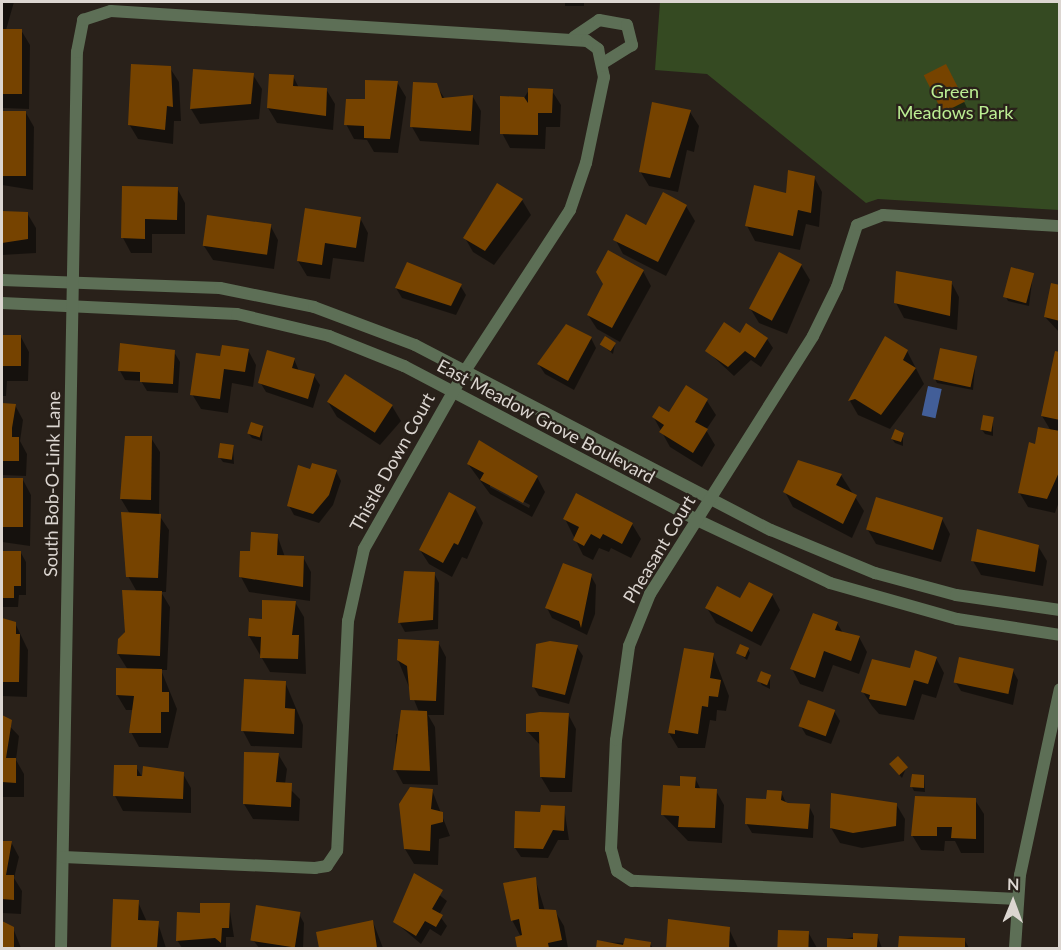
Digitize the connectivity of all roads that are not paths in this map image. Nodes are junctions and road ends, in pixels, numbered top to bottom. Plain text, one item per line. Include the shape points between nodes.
1 (574, 37) junction
2 (603, 63) junction
3 (1059, 226) edge
4 (2, 280) edge
5 (72, 281) junction
6 (2, 303) edge
7 (72, 304) junction
8 (465, 371) junction
9 (453, 392) junction
10 (711, 498) junction
11 (697, 520) junction
12 (1059, 610) edge
13 (1059, 635) edge
14 (1059, 689) edge
15 (63, 857) junction
16 (1018, 899) junction
17 (61, 948) edge
18 (1015, 948) edge

1 - 2 street via 598,49
1 - 2 street via 599,20 627,26 632,45
1 - 5 street, South Bob-O-Link Lane via 111,11 83,20 77,52
2 - 8 street, Thistle Down Court via 586,163 570,210
3 - 10 street, Pheasant Court via 883,215 864,219 852,234 837,287 813,336
4 - 5 street, East Meadow Grove Boulevard
5 - 7 street, South Bob-O-Link Lane
5 - 8 street, East Meadow Grove Boulevard via 220,288 279,298 380,330
6 - 7 street, East Meadow Grove Boulevard
7 - 9 street, East Meadow Grove Boulevard via 237,314 299,327 356,346
7 - 15 street, South Bob-O-Link Lane
8 - 9 street, Thistle Down Court
8 - 10 street, East Meadow Grove Boulevard
9 - 11 street, East Meadow Grove Boulevard
9 - 15 street, Thistle Down Court via 375,525 358,571 348,621 337,851 327,866
10 - 11 street, Pheasant Court
10 - 12 street, East Meadow Grove Boulevard via 875,573 956,595
11 - 13 street, East Meadow Grove Boulevard via 782,563 891,603
11 - 16 street, Pheasant Court via 650,594 629,646 616,740 611,849 617,871 632,881 652,883
14 - 16 street
15 - 17 street, South Bob-O-Link Lane
16 - 18 street

